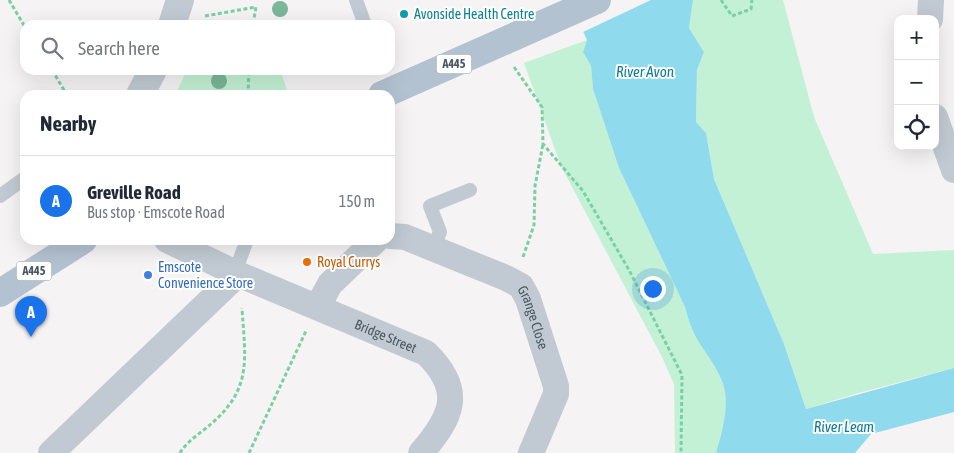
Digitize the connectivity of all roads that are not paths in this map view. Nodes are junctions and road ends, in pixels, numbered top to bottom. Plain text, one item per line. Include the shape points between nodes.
1 (180, 0) edge
2 (356, 0) edge
3 (597, 0) edge
4 (931, 0) edge
5 (930, 15) edge
6 (174, 20) edge
7 (363, 20) edge
8 (150, 75) edge
9 (143, 90) edge
10 (393, 90) edge
11 (939, 128) edge
12 (954, 170) edge
13 (20, 182) edge
14 (470, 190) dead end
15 (0, 196) edge
16 (395, 236) edge
17 (75, 245) edge
18 (177, 245) edge
19 (246, 245) edge
20 (371, 245) edge
21 (433, 249) junction
22 (238, 274) junction
23 (0, 293) edge
24 (318, 306) junction
25 (51, 453) edge
26 (421, 453) edge
27 (531, 453) edge

1 - 6 street
2 - 7 lane
3 - 10 main road, A445
4 - 5 street
8 - 9 street
11 - 12 street
13 - 15 lane
14 - 21 lane via 430,206 440,232
16 - 21 street, Grange Close via 405,237
17 - 23 main road, A445
18 - 22 street, Bridge Street
19 - 22 lane
20 - 24 street via 330,284
21 - 27 street, Grange Close via 514,281 526,293 556,386 556,394
22 - 24 street, Bridge Street
22 - 25 street
24 - 26 street, Bridge Street via 418,348 440,368 449,390 449,412 444,424

